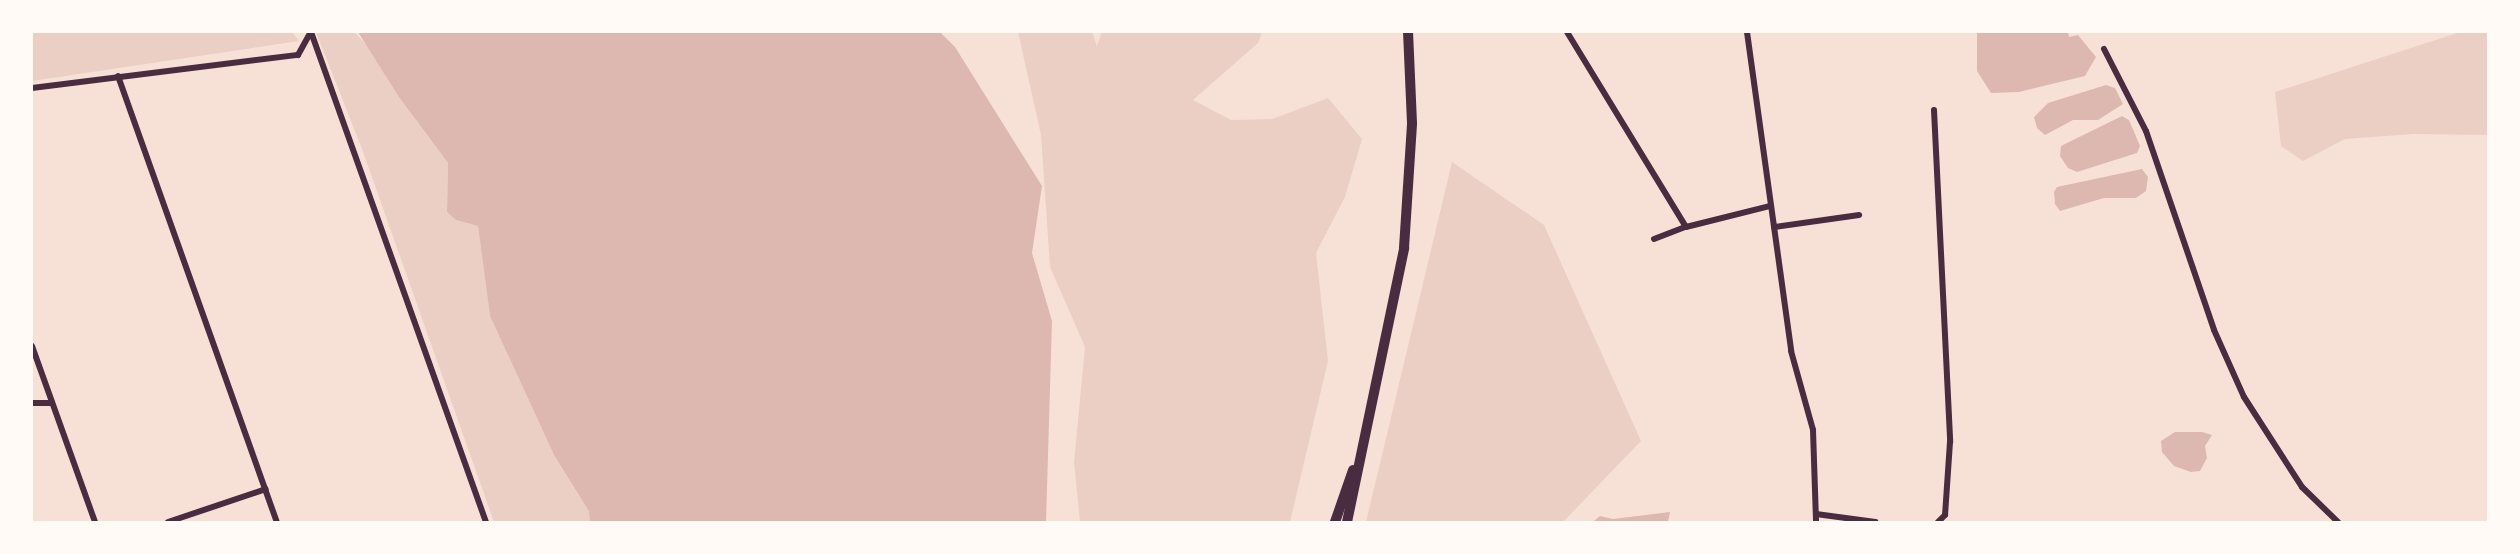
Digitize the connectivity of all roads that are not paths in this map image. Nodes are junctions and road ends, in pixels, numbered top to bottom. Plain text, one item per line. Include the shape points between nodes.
1 (311, 32) edge
2 (1408, 32) edge
3 (1567, 32) edge
4 (1747, 32) edge
5 (2104, 49) dead end
6 (118, 76) junction
7 (32, 88) edge
8 (1934, 110) dead end
9 (1770, 206) junction
10 (1859, 215) dead end
11 (1686, 227) junction
12 (1774, 227) junction
13 (1654, 239) dead end
14 (32, 346) edge
15 (32, 403) edge
16 (52, 403) junction
17 (1369, 423) junction
18 (265, 489) junction
19 (1816, 514) junction
20 (95, 523) edge
21 (168, 523) edge
22 (277, 523) edge
23 (486, 523) edge
24 (1335, 523) edge
25 (1347, 523) edge
26 (1816, 523) edge
27 (1875, 523) edge
28 (1938, 523) edge
29 (2338, 523) edge

1 - 6 street via 298,55
1 - 23 street
2 - 17 highway via 1412,123 1404,248
3 - 11 street
4 - 9 street
5 - 29 street via 2146,131 2214,330 2244,397 2302,487
6 - 7 street
6 - 18 street
8 - 28 street via 1950,442 1945,515
9 - 11 street
9 - 12 street
10 - 12 street
11 - 13 street
12 - 19 street via 1791,351 1813,430
14 - 16 street
15 - 16 street
16 - 20 street
17 - 24 highway
17 - 25 highway
18 - 21 street
18 - 22 street
19 - 26 street
19 - 27 street

